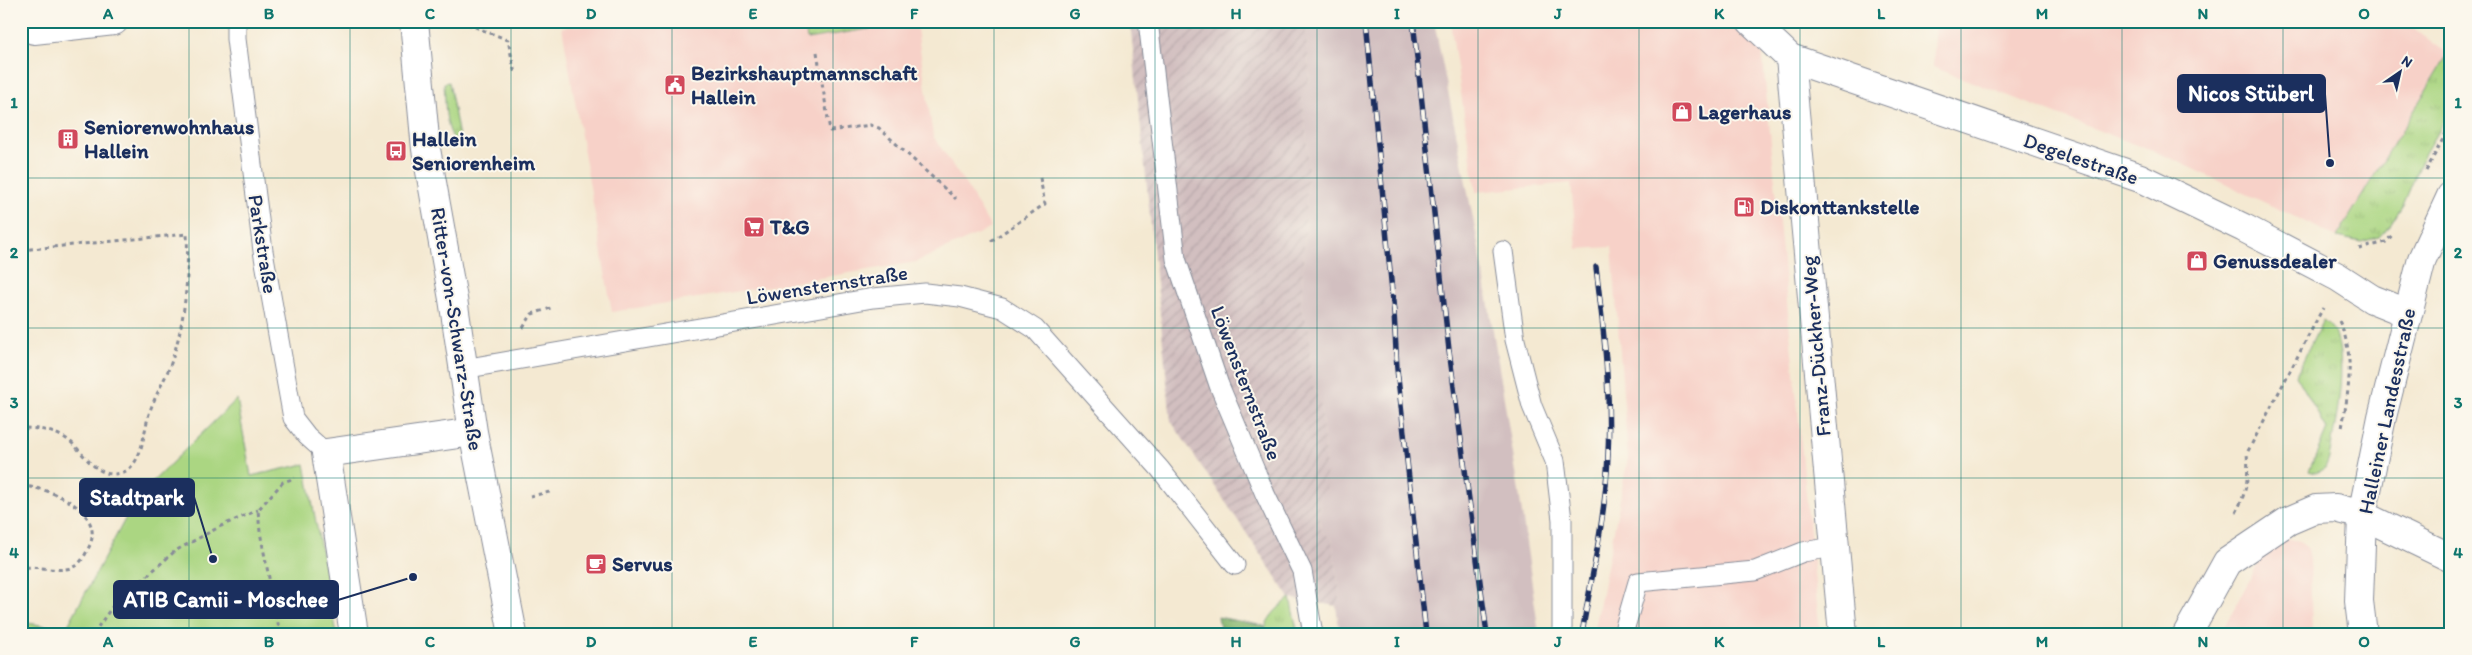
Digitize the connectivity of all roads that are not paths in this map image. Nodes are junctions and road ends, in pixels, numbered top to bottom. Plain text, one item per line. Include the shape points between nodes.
1 (114, 21) edge
2 (236, 21) edge
3 (414, 21) edge
4 (1148, 21) edge
5 (1751, 21) edge
6 (34, 30) dead end
7 (1790, 58) junction
8 (2451, 196) edge
9 (1503, 252) dead end
10 (2407, 313) junction
11 (463, 369) junction
12 (473, 432) junction
13 (327, 463) junction
14 (2362, 515) junction
15 (1834, 547) junction
16 (2451, 558) edge
17 (1235, 565) dead end
18 (354, 634) edge
19 (512, 634) edge
20 (1313, 634) edge
21 (1562, 634) edge
22 (1623, 634) edge
23 (1843, 634) edge
24 (2187, 634) edge
25 (2363, 634) edge

1 - 6 street
2 - 13 lane, Parkstraße via 262,252 293,418
3 - 11 street, Ritter-von-Schwarz-Straße via 426,149
4 - 20 lane, Löwensternstraße via 1176,259 1219,385 1302,571
5 - 7 street, Degelestraße
7 - 10 street, Degelestraße via 2140,178 2338,277 2372,299
7 - 15 street, Franz-Dückher-Weg
8 - 10 street, Halleiner Landesstraße via 2422,259
9 - 21 lane via 1515,340 1532,406 1555,461 1562,520
10 - 14 street, Halleiner Landesstraße
11 - 12 street, Ritter-von-Schwarz-Straße
11 - 17 lane, Löwensternstraße via 873,298 925,293 1002,308 1035,329 1160,469
12 - 13 street
12 - 19 street, Ritter-von-Schwarz-Straße
13 - 18 street
14 - 16 street
14 - 24 street via 2336,508 2316,509 2288,521 2227,562
14 - 25 street, Halleiner Landesstraße via 2359,601
15 - 22 lane via 1803,552 1755,571 1638,582
15 - 23 street, Franz-Dückher-Weg

